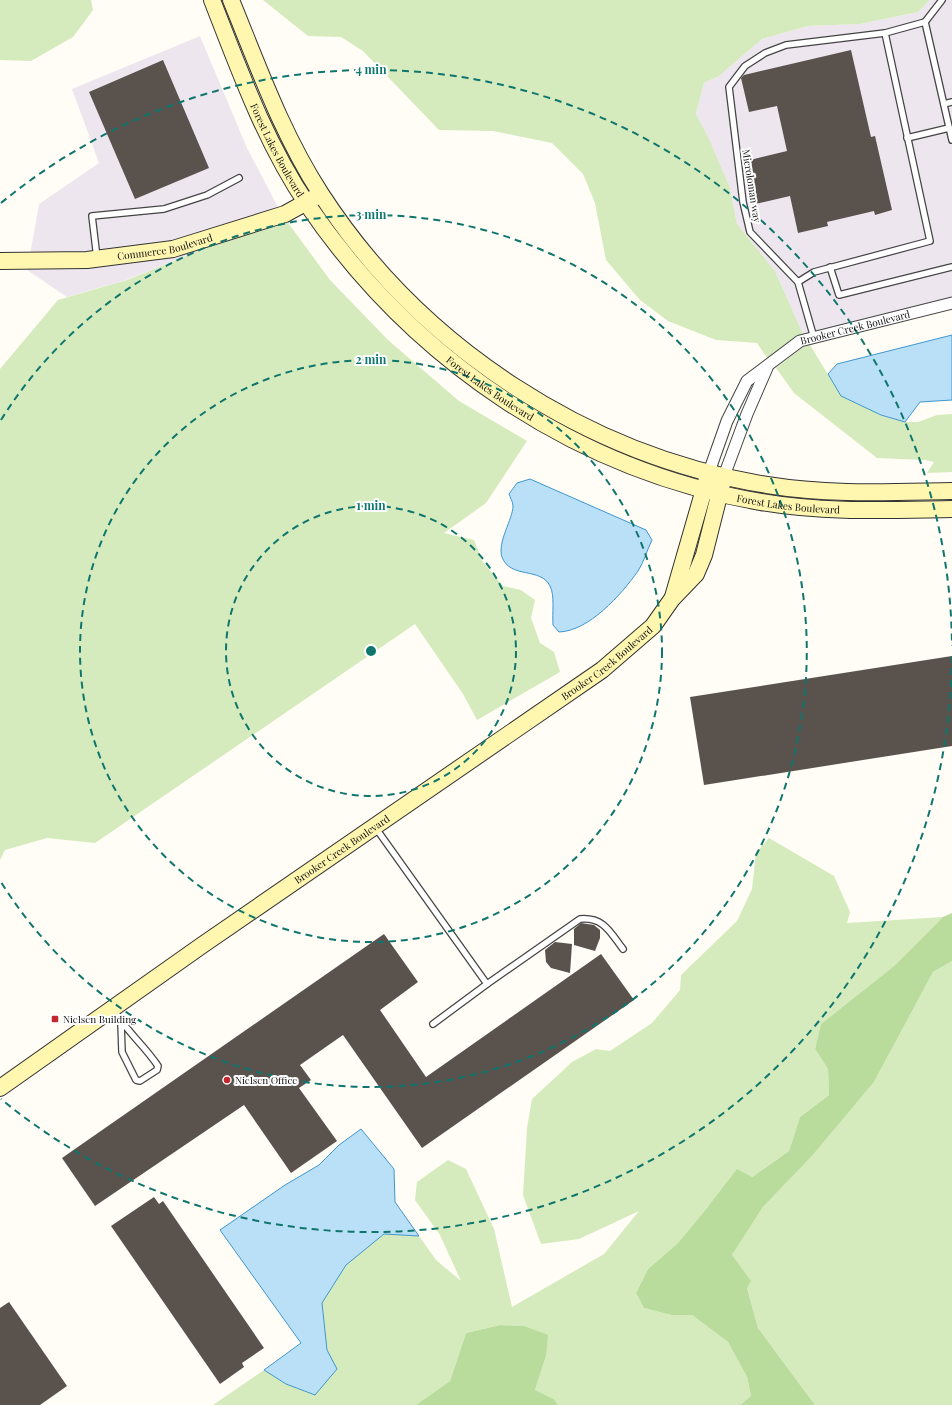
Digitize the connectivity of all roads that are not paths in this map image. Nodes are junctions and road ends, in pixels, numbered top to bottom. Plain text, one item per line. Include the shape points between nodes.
1 (212, 0) edge
2 (231, 0) edge
3 (942, 0) edge
4 (925, 22) junction
5 (885, 33) junction
6 (952, 102) edge
7 (944, 104) junction
8 (949, 128) junction
9 (907, 138) junction
10 (952, 140) edge
11 (239, 178) dead end
12 (321, 194) junction
13 (306, 203) junction
14 (97, 258) junction
15 (0, 261) edge
16 (830, 267) junction
17 (952, 267) edge
18 (798, 282) junction
19 (952, 303) edge
20 (814, 338) junction
21 (767, 368) junction
22 (716, 474) junction
23 (952, 491) edge
24 (711, 492) junction
25 (952, 509) edge
26 (375, 826) junction
27 (623, 949) dead end
28 (487, 984) junction
29 (112, 1008) junction
30 (121, 1023) junction
31 (433, 1024) dead end
32 (0, 1088) edge

1 - 13 main road, Forest Lakes Boulevard via 254,106
2 - 12 main road, Forest Lakes Boulevard via 271,100
3 - 4 lane
4 - 5 lane
4 - 7 lane
5 - 9 lane
5 - 18 lane, Microloman way via 786,45 765,52 746,66 729,87 743,202 750,232
6 - 7 lane
7 - 8 lane
8 - 9 lane
8 - 10 lane
9 - 16 lane via 930,241
11 - 14 lane via 207,195 164,209 92,216
12 - 13 main road, Commerce Boulevard
12 - 22 main road, Forest Lakes Boulevard via 355,242 424,316 478,361 517,389 591,430 669,462
13 - 14 main road, Commerce Boulevard via 285,214 173,249
13 - 24 main road, Forest Lakes Boulevard via 375,291 410,326 468,376 508,404 586,446 663,477
14 - 15 main road, Commerce Boulevard
16 - 17 lane via 839,295
16 - 18 lane via 814,272
18 - 20 lane, Microloman way
19 - 20 street, Brooker Creek Boulevard
20 - 21 street, Brooker Creek Boulevard via 800,341
21 - 22 street, Brooker Creek Boulevard
21 - 22 street, Brooker Creek Boulevard via 747,381 727,420
22 - 23 main road, Forest Lakes Boulevard via 767,486 820,492
22 - 24 main road, Brooker Creek Boulevard
24 - 25 main road, Forest Lakes Boulevard via 762,503 821,509
24 - 26 main road, Brooker Creek Boulevard via 695,525 672,599 653,626 602,670
26 - 28 lane
26 - 29 main road, Brooker Creek Boulevard
27 - 28 lane via 603,923 591,918 580,919
28 - 31 lane
29 - 30 lane
29 - 32 main road, Brooker Creek Boulevard
30 - 30 lane via 158,1066 157,1070 140,1081 136,1080 122,1052

